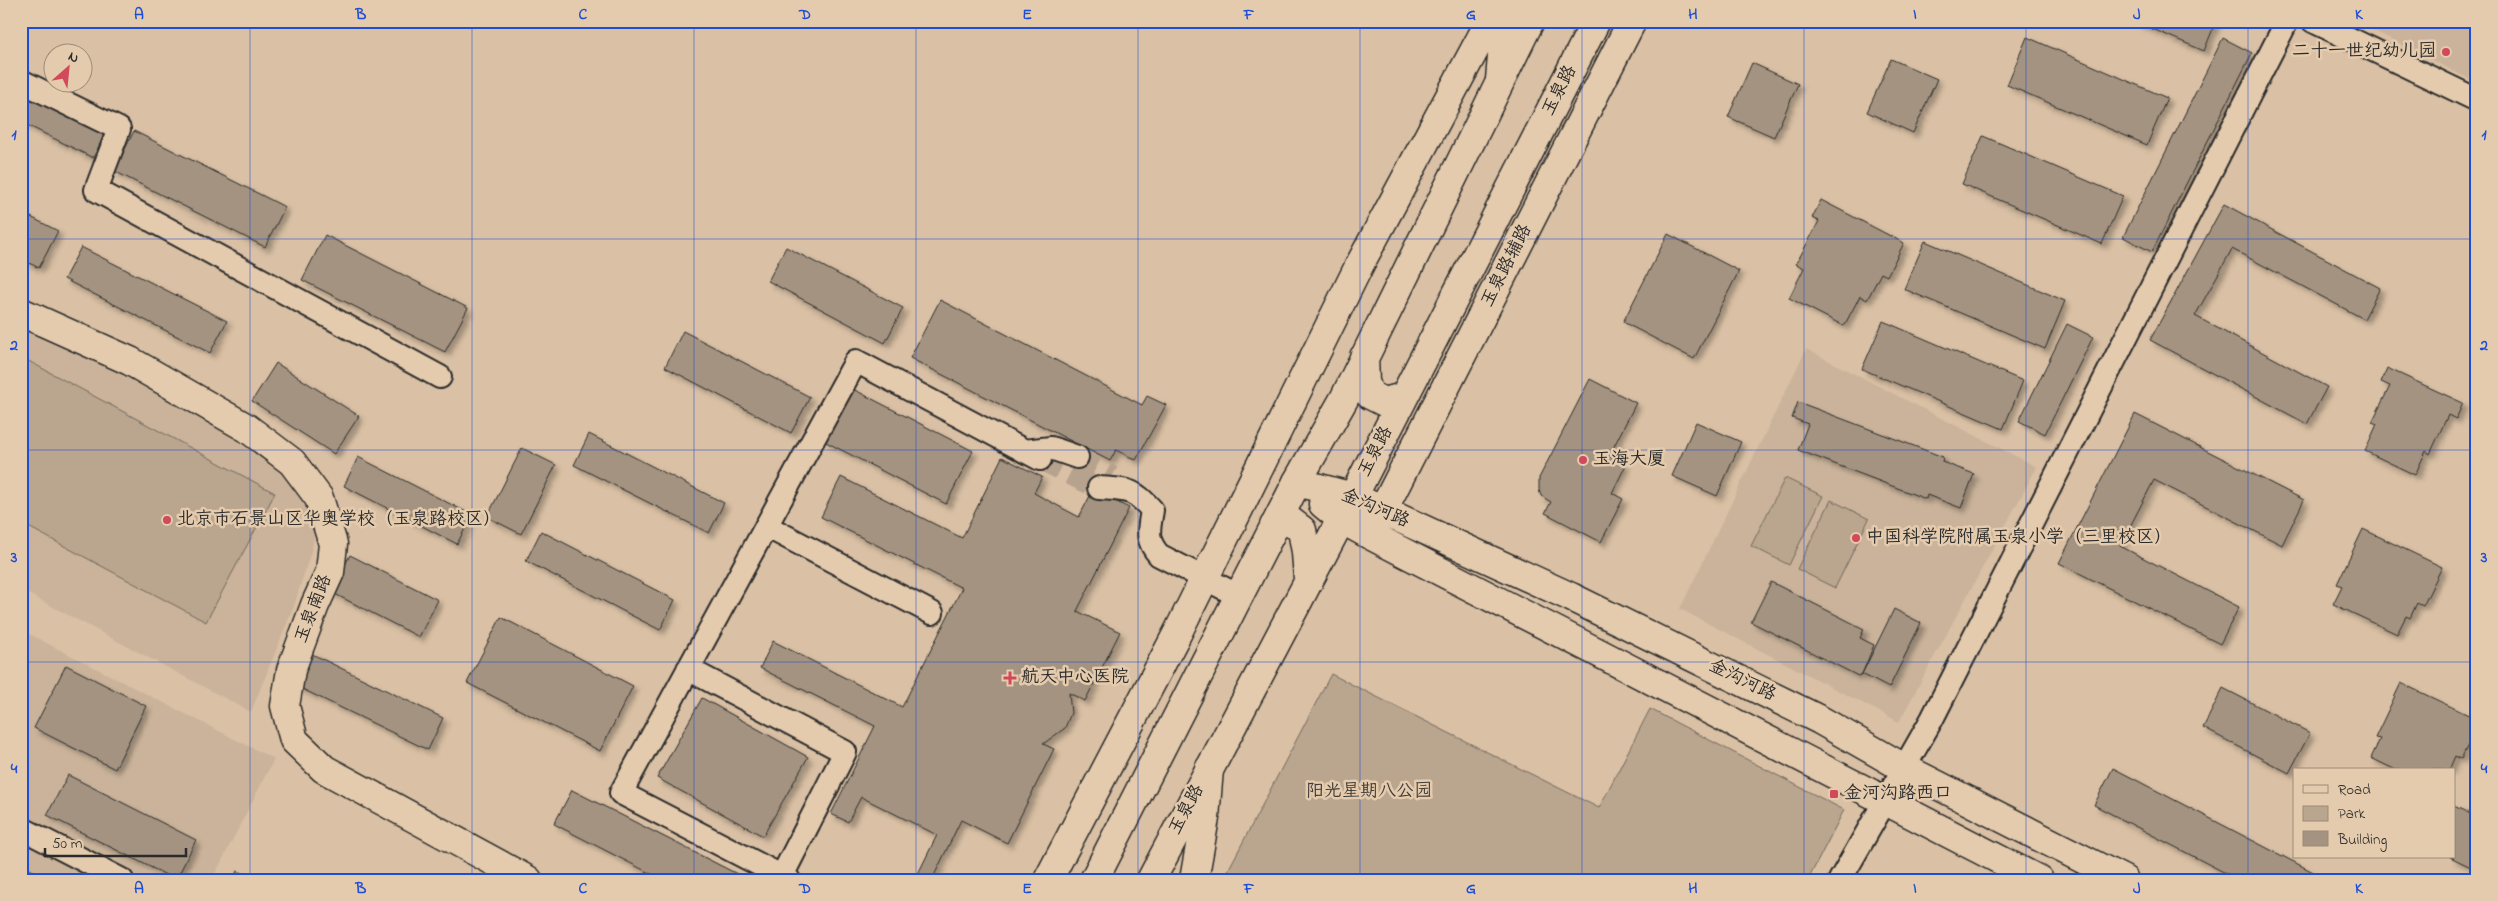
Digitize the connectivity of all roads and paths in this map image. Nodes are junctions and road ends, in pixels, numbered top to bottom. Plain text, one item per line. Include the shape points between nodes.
1 (1490, 21) edge
2 (1505, 21) edge
3 (1530, 21) edge
4 (1596, 21) edge
5 (1632, 21) edge
6 (2287, 21) edge
7 (2313, 21) edge
8 (1500, 80) junction
9 (21, 82) edge
10 (2477, 100) edge
11 (21, 312) edge
12 (1364, 357) junction
13 (440, 377) dead end
14 (1403, 397) junction
15 (1077, 457) tunnel mouth
16 (1297, 482) junction
17 (1112, 485) tunnel mouth
18 (1347, 508) junction
19 (1382, 512) junction
20 (766, 526) junction
21 (1274, 526) junction
22 (1204, 578) junction
23 (1308, 579) junction
24 (1239, 596) junction
25 (932, 613) dead end
26 (688, 669) junction
27 (1904, 768) junction
28 (1209, 769) junction
29 (1885, 802) junction
30 (21, 828) edge
31 (785, 878) edge
32 (122, 880) edge
33 (528, 880) edge
34 (1048, 880) edge
35 (1094, 880) edge
36 (1151, 880) edge
37 (1194, 880) edge
38 (1840, 880) edge
39 (2038, 880) edge
40 (2124, 880) edge

1 - 22 street via 1360,264
2 - 8 street
3 - 8 street
4 - 14 street, 玉泉路
5 - 19 street, 玉泉路辅路
6 - 27 street via 1937,710
7 - 10 street
8 - 12 street
9 - 13 street via 119,130 96,190
11 - 33 street, 玉泉南路 via 130,361 247,428 292,462 319,498 333,544 330,572 291,670 285,706 294,740 324,769
12 - 14 street via 1365,382 1370,395 1384,402
12 - 16 street
14 - 18 street, 玉泉路
15 - 20 street via 1051,448 1032,455 856,362
16 - 18 street, 金沟河路
16 - 21 street
17 - 22 street via 1139,495 1152,510 1149,544 1159,555
18 - 19 street, 金沟河路
18 - 23 street, 玉泉路
18 - 29 street, 金沟河路
19 - 27 street, 金沟河路 via 1571,597 1820,720
20 - 25 street
20 - 26 street
21 - 23 street via 1289,520 1302,530
21 - 24 street
22 - 24 street
22 - 34 street
23 - 28 street, 玉泉路
24 - 35 street
26 - 31 street via 845,752
26 - 31 street via 620,793
27 - 29 street
27 - 40 street, 金沟河路
28 - 36 street, 玉泉路
28 - 37 street via 1205,818
29 - 38 street
29 - 39 street, 金沟河路
30 - 32 street

